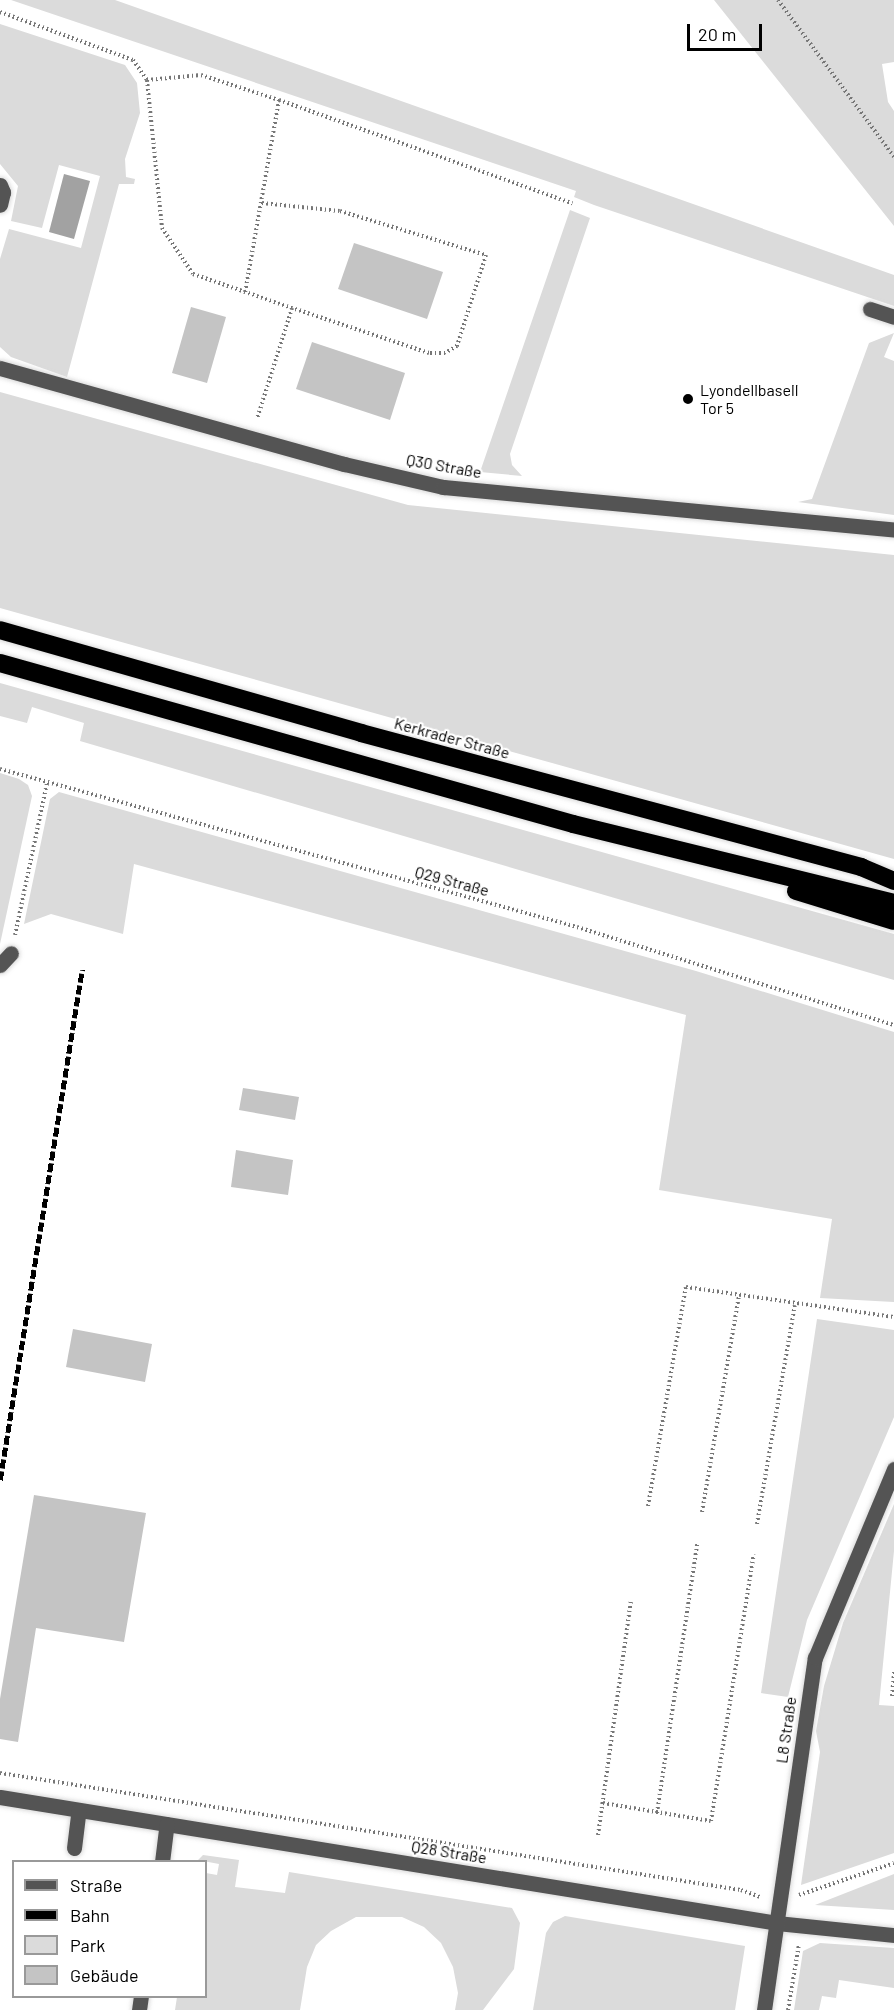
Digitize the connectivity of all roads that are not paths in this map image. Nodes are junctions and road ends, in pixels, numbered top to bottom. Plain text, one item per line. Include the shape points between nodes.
1 (0, 184) edge
2 (0, 205) edge
3 (870, 309) dead end
4 (894, 317) edge
5 (0, 368) edge
6 (894, 530) edge
7 (0, 630) edge
8 (0, 663) edge
9 (573, 824) junction
10 (861, 867) junction
11 (894, 875) edge
12 (894, 881) edge
13 (894, 903) edge
14 (894, 921) edge
15 (11, 953) road end
16 (0, 965) edge
17 (894, 1469) edge
18 (0, 1797) edge
19 (79, 1810) junction
20 (167, 1824) junction
21 (74, 1848) dead end
22 (162, 1860) edge
23 (777, 1923) junction
24 (894, 1935) edge
25 (764, 2010) edge

1 - 2 street
3 - 4 street
5 - 6 street, Q30 Straße via 442,487
7 - 10 highway, Kerkrader Straße via 361,734
8 - 9 highway
9 - 13 highway
9 - 14 highway
10 - 11 highway
10 - 12 highway, Kerkrader Straße
15 - 16 street
17 - 23 street, L8 Straße via 815,1658
18 - 19 street, Q28 Straße
19 - 20 street, Q28 Straße
19 - 21 street
20 - 22 street
20 - 23 street, Q28 Straße
23 - 24 street, Q28 Straße
23 - 25 street, L8 Straße

